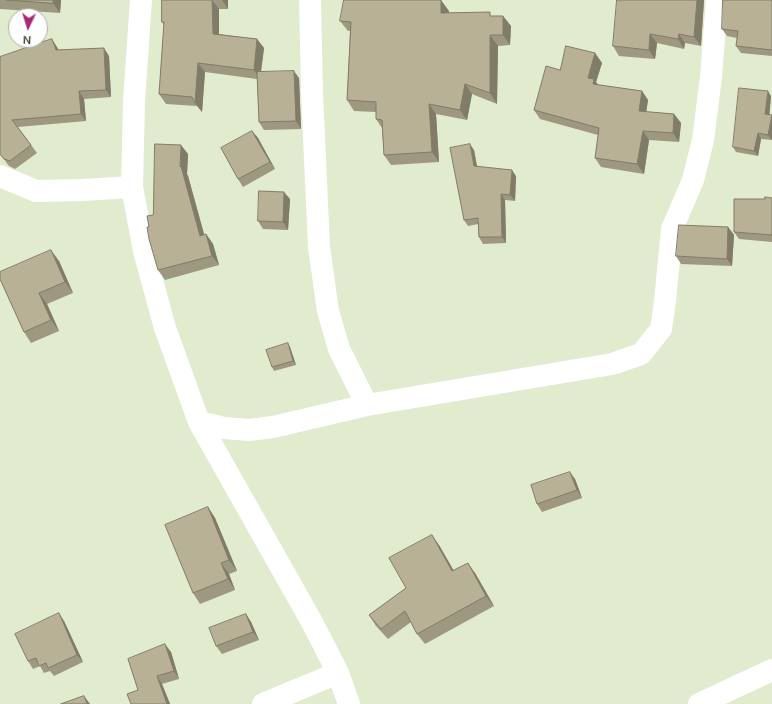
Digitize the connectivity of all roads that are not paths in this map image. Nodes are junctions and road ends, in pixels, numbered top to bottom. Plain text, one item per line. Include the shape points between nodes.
1 (141, 0) edge
2 (310, 0) edge
3 (717, 0) edge
4 (0, 176) edge
5 (132, 187) junction
6 (367, 405) junction
7 (199, 422) junction
8 (772, 670) edge
9 (338, 673) junction
10 (263, 704) edge
11 (350, 704) edge
12 (699, 704) edge

1 - 5 street via 134,101
2 - 6 street via 319,247 328,311 339,349
3 - 6 street via 712,77 703,140 693,180 672,229 661,329 641,354 612,364
4 - 5 street via 36,191
5 - 7 street via 144,251 165,328
6 - 7 street via 273,427 249,430
7 - 9 street
8 - 12 street
9 - 10 street
9 - 11 street

